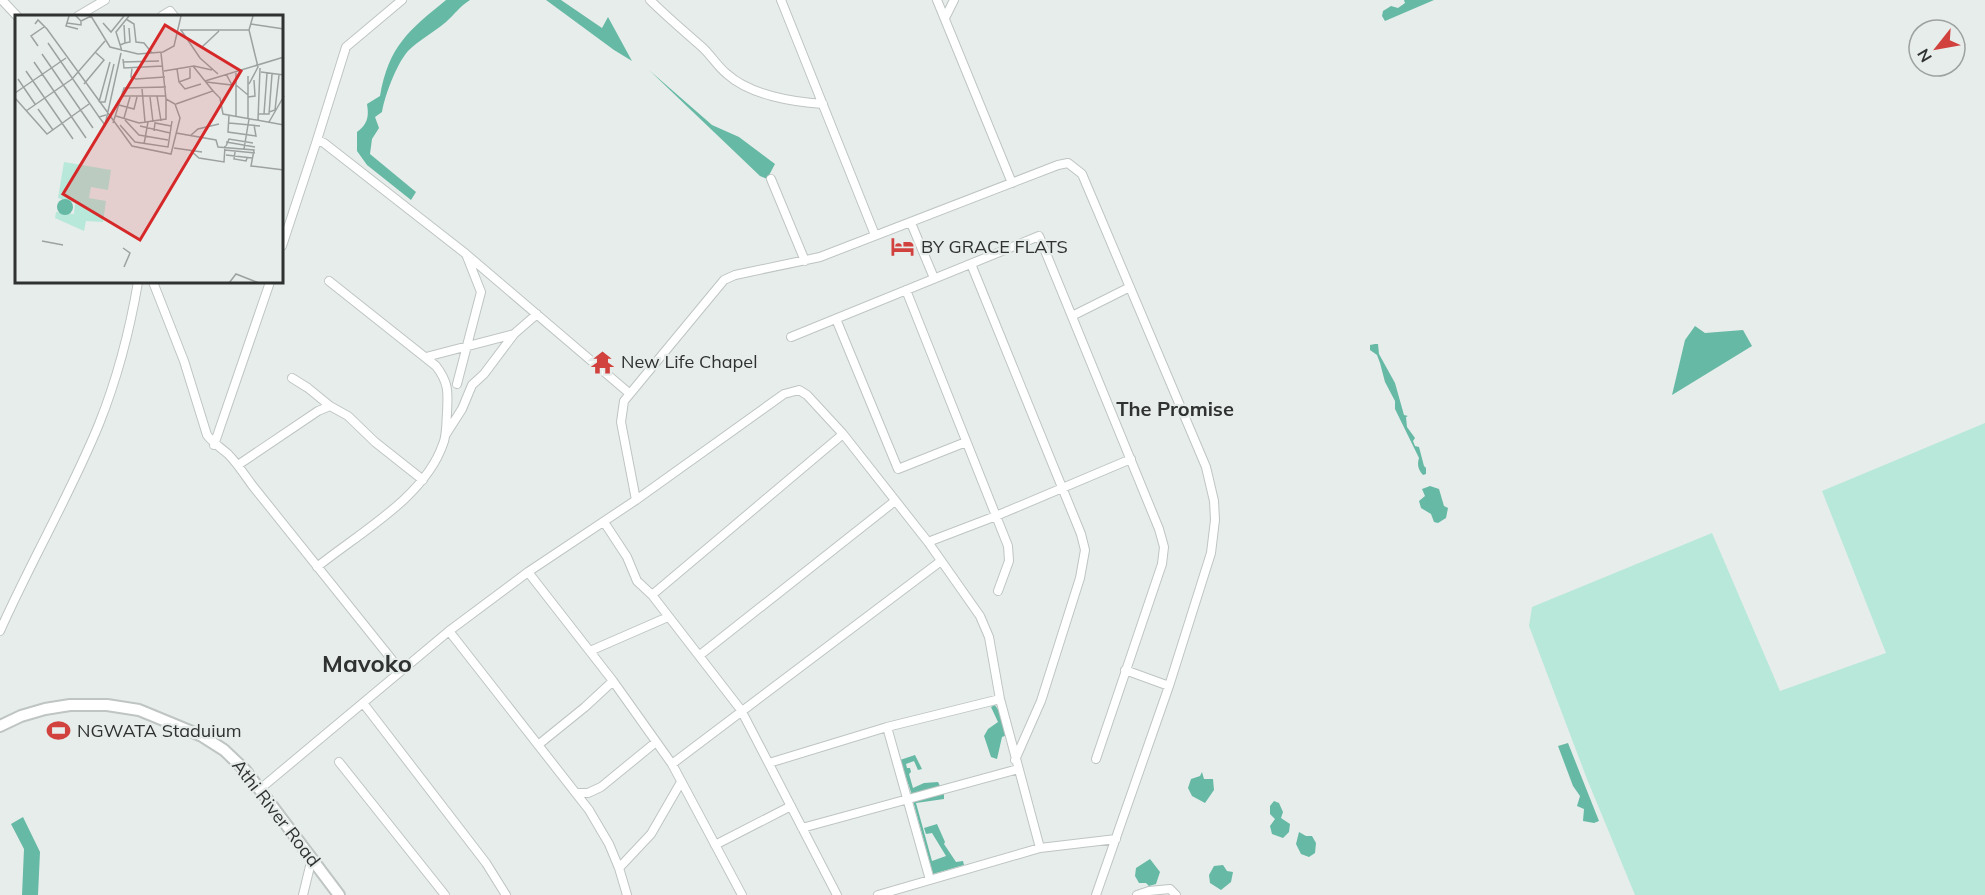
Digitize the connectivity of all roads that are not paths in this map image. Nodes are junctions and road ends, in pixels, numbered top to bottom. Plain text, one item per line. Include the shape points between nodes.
1 (2, 0) edge
2 (105, 0) edge
3 (402, 0) edge
4 (650, 0) edge
5 (781, 0) edge
6 (938, 0) edge
7 (954, 0) edge
8 (16, 15) edge
9 (80, 15) edge
10 (945, 18) junction
11 (823, 104) junction
12 (318, 140) junction
13 (771, 179) dead end
14 (1012, 183) junction
15 (911, 223) junction
16 (875, 235) junction
17 (284, 239) edge
18 (466, 254) junction
19 (805, 261) junction
20 (970, 264) junction
21 (934, 278) junction
22 (329, 280) dead end
23 (138, 284) edge
24 (154, 284) edge
25 (269, 284) edge
26 (1130, 287) junction
27 (906, 290) junction
28 (537, 314) junction
29 (1072, 316) junction
30 (836, 319) junction
31 (514, 334) junction
32 (792, 337) dead end
33 (465, 348) junction
34 (426, 357) junction
35 (292, 378) dead end
36 (446, 380) junction
37 (457, 384) junction
38 (470, 389) junction
39 (629, 393) junction
40 (330, 406) junction
41 (843, 434) junction
42 (445, 436) junction
43 (966, 442) junction
44 (214, 445) junction
45 (1131, 459) junction
46 (238, 465) junction
47 (423, 480) junction
48 (1062, 488) junction
49 (636, 500) junction
50 (895, 501) junction
51 (996, 516) junction
52 (604, 522) junction
53 (928, 542) junction
54 (941, 561) junction
55 (317, 567) junction
56 (528, 572) junction
57 (998, 591) dead end
58 (652, 595) junction
59 (668, 617) junction
60 (0, 631) edge
61 (448, 632) junction
62 (590, 651) junction
63 (700, 655) junction
64 (1125, 670) junction
65 (401, 671) junction
66 (613, 681) junction
67 (1169, 686) junction
68 (1000, 699) junction
69 (363, 703) junction
70 (741, 710) junction
71 (0, 726) edge
72 (887, 728) junction
73 (656, 742) junction
74 (538, 745) junction
75 (1096, 759) dead end
76 (1015, 760) junction
77 (339, 762) dead end
78 (769, 763) junction
79 (672, 764) junction
80 (1018, 769) junction
81 (681, 782) junction
82 (260, 789) junction
83 (577, 793) junction
84 (908, 799) junction
85 (791, 806) junction
86 (802, 828) junction
87 (1116, 838) junction
88 (716, 845) junction
89 (1040, 848) junction
90 (312, 858) junction
91 (619, 868) junction
92 (930, 880) junction
93 (303, 895) edge
94 (339, 895) edge
95 (445, 895) edge
96 (506, 895) edge
97 (627, 895) edge
98 (742, 895) edge
99 (837, 895) edge
100 (878, 895) edge
101 (1096, 895) edge
102 (1137, 895) edge
103 (1176, 895) edge

1 - 8 street
2 - 9 street
3 - 12 street via 346,47
4 - 11 street via 727,75 748,87 793,102
5 - 11 street
6 - 10 street
7 - 10 street
10 - 14 street
11 - 16 street
12 - 17 street
12 - 18 street
13 - 19 street
14 - 15 street
14 - 26 street via 1058,165 1074,166 1082,174
15 - 16 street
15 - 21 street
16 - 19 street
18 - 28 street
18 - 33 street via 481,292
19 - 39 street via 735,274 724,280
20 - 21 street
20 - 29 street via 1039,236
20 - 48 street
21 - 27 street
22 - 34 street
23 - 60 street via 117,371 100,422
24 - 44 street via 202,423
25 - 44 street
26 - 29 street
26 - 67 street via 1206,467 1214,501 1211,553
27 - 30 street
27 - 43 street
28 - 31 street
28 - 39 street
29 - 45 street
30 - 32 street
30 - 43 street via 898,470
31 - 33 street
31 - 38 street
33 - 34 street
33 - 37 street
34 - 36 street
35 - 40 street
36 - 37 street
36 - 42 street
37 - 38 street
38 - 42 street
39 - 49 street via 621,422
40 - 46 street
40 - 47 street via 348,416
41 - 49 street via 807,395 793,390
41 - 50 street
41 - 58 street
42 - 47 street via 434,465
43 - 51 street
44 - 46 street
45 - 48 street
45 - 64 street via 1162,537 1164,556
46 - 55 street
47 - 55 street
48 - 51 street
48 - 76 street via 1084,542 1083,568 1041,701
49 - 52 street
50 - 53 street
50 - 63 street
51 - 53 street
51 - 57 street via 1009,554
52 - 56 street
52 - 58 street via 638,581
53 - 54 street
54 - 68 street via 985,626
54 - 70 street
55 - 65 street
56 - 61 street
56 - 62 street
58 - 59 street
59 - 62 street
59 - 63 street
61 - 65 street
61 - 74 street
62 - 66 street
63 - 70 street
64 - 67 street
64 - 75 street
65 - 69 street
66 - 73 street
66 - 74 street
67 - 87 street
68 - 72 street
68 - 76 street
69 - 82 street
69 - 96 street via 486,863
70 - 78 street
70 - 79 street
71 - 82 main road, Athi River Road via 29,714 70,705 139,710 202,736 224,750
72 - 78 street
72 - 84 street
73 - 79 street
73 - 83 street via 601,787
74 - 83 street
76 - 80 street
77 - 95 street
78 - 85 street
79 - 81 street
80 - 84 street
80 - 89 street
81 - 88 street
81 - 91 street via 655,829
82 - 90 main road, Athi River Road
83 - 91 street via 609,844
84 - 86 street
84 - 92 street
85 - 86 street
85 - 88 street
86 - 99 street
87 - 89 street
87 - 101 street
88 - 98 street
89 - 92 street
90 - 93 street
90 - 94 main road, Athi River Road
91 - 97 street
92 - 100 street
102 - 103 street via 1170,889

